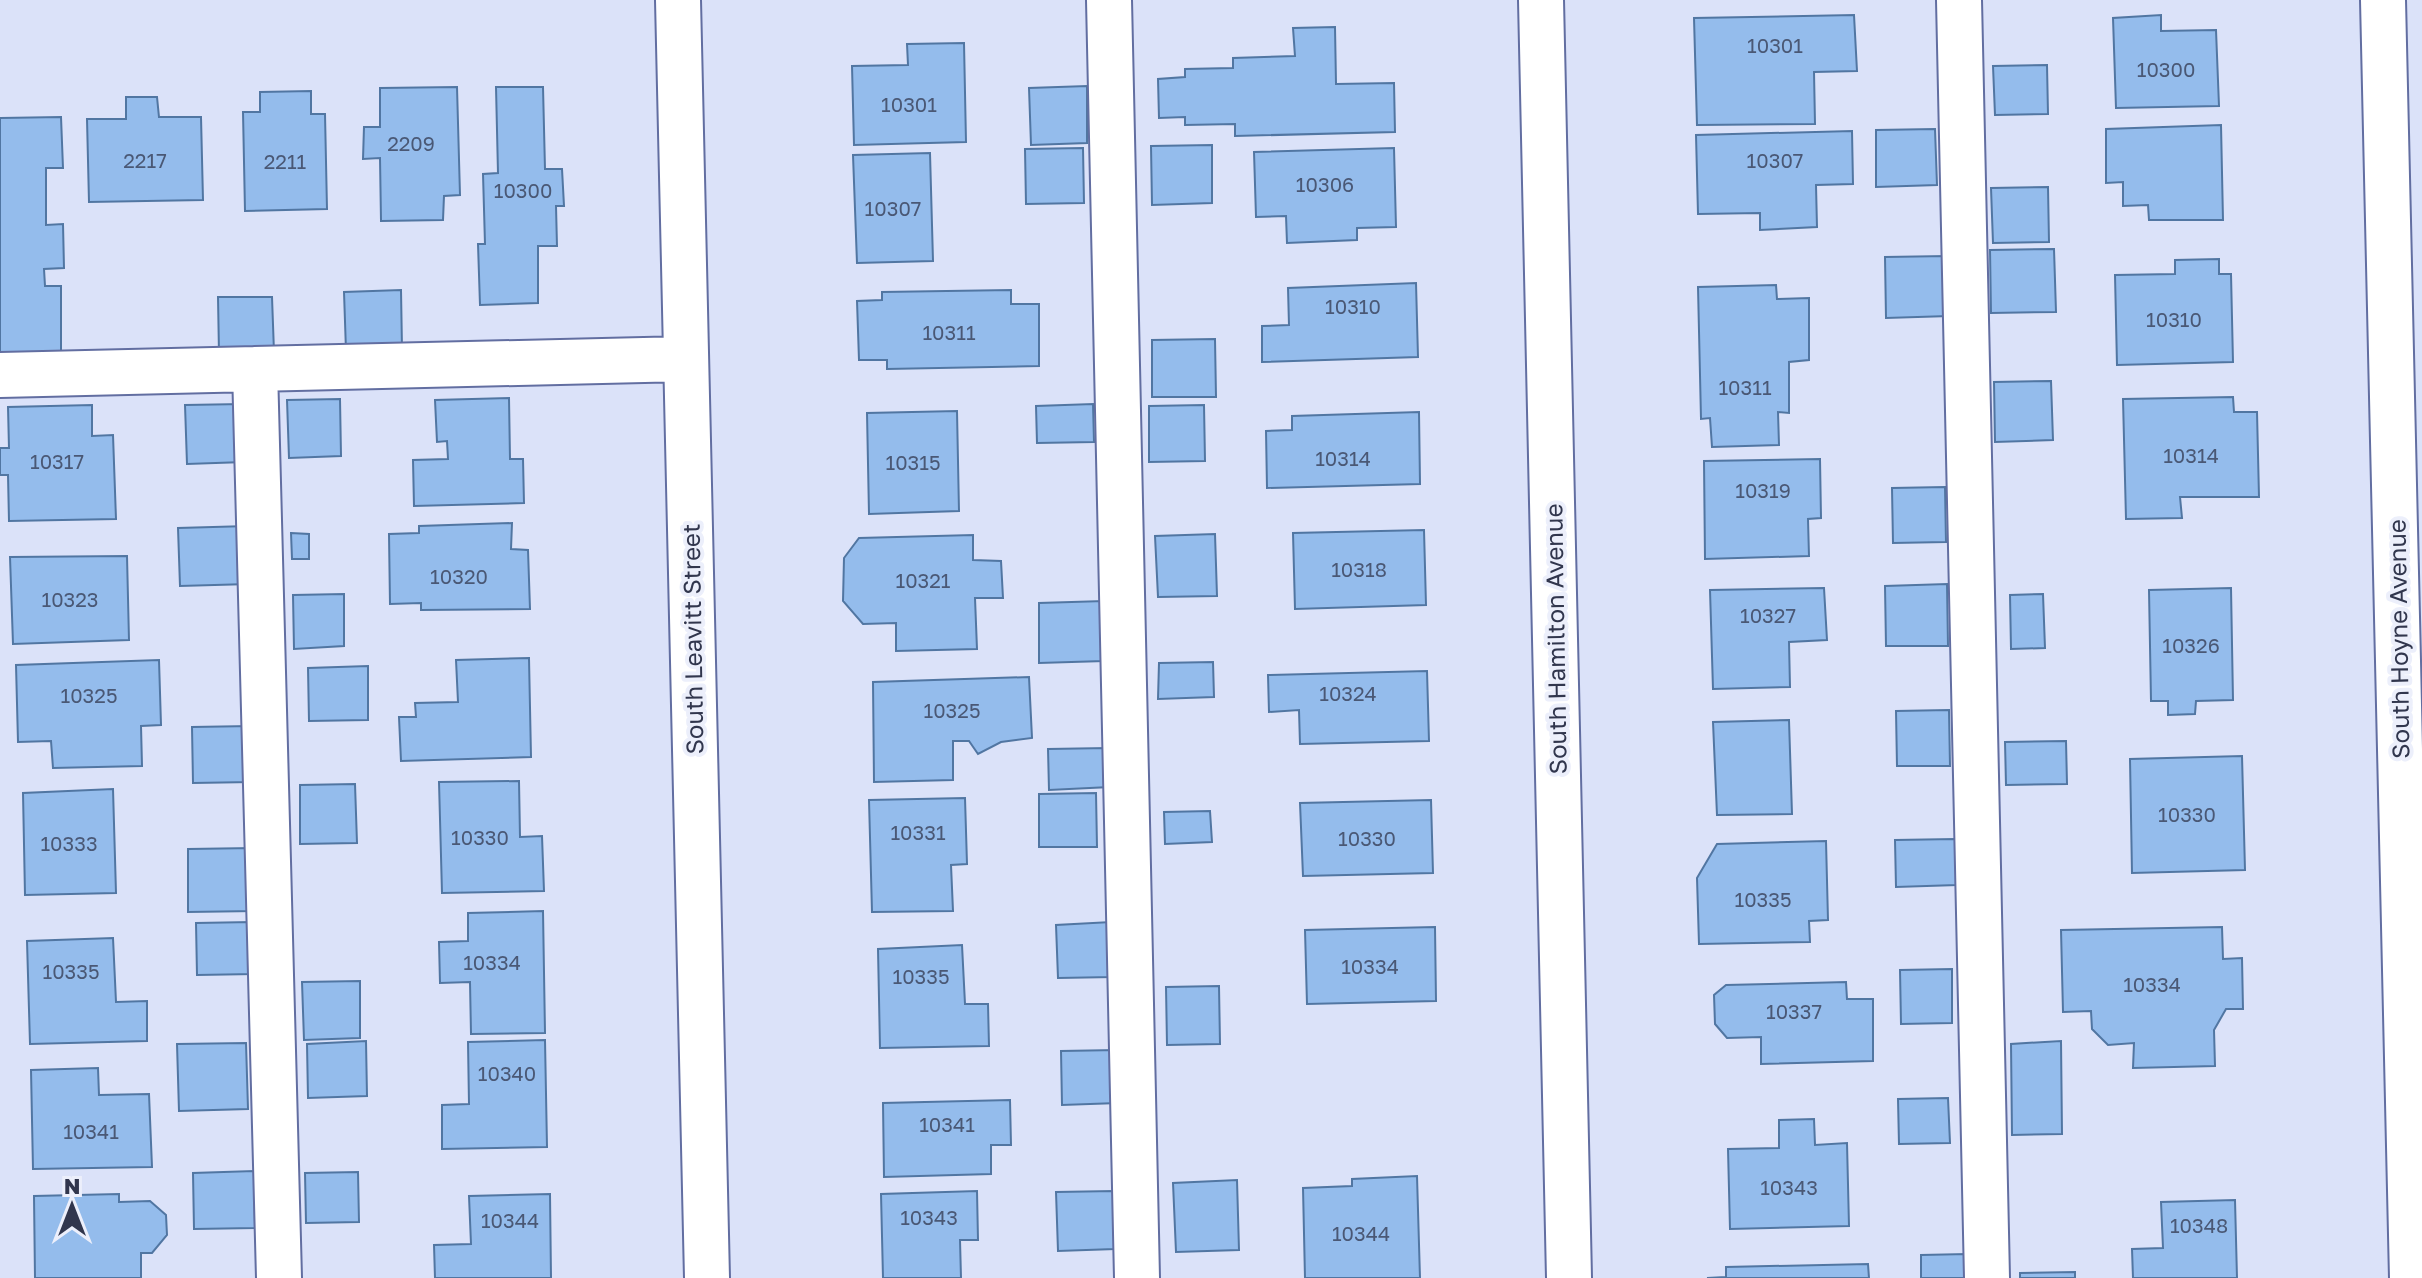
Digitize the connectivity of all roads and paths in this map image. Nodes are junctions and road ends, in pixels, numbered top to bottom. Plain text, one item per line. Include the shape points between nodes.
1 (678, 0) edge
2 (1109, 0) edge
3 (1541, 0) edge
4 (1959, 0) edge
5 (2383, 0) edge
6 (686, 359) junction
7 (255, 369) junction
8 (0, 375) edge
9 (279, 1278) edge
10 (707, 1278) edge
11 (1137, 1278) edge
12 (1569, 1278) edge
13 (1987, 1278) edge
14 (2412, 1278) edge

1 - 6 street, South Leavitt Street
2 - 11 street
3 - 12 street, South Hamilton Avenue
4 - 13 street
5 - 14 street, South Hoyne Avenue
6 - 7 street
6 - 10 street, South Leavitt Street
7 - 8 street
7 - 9 street

